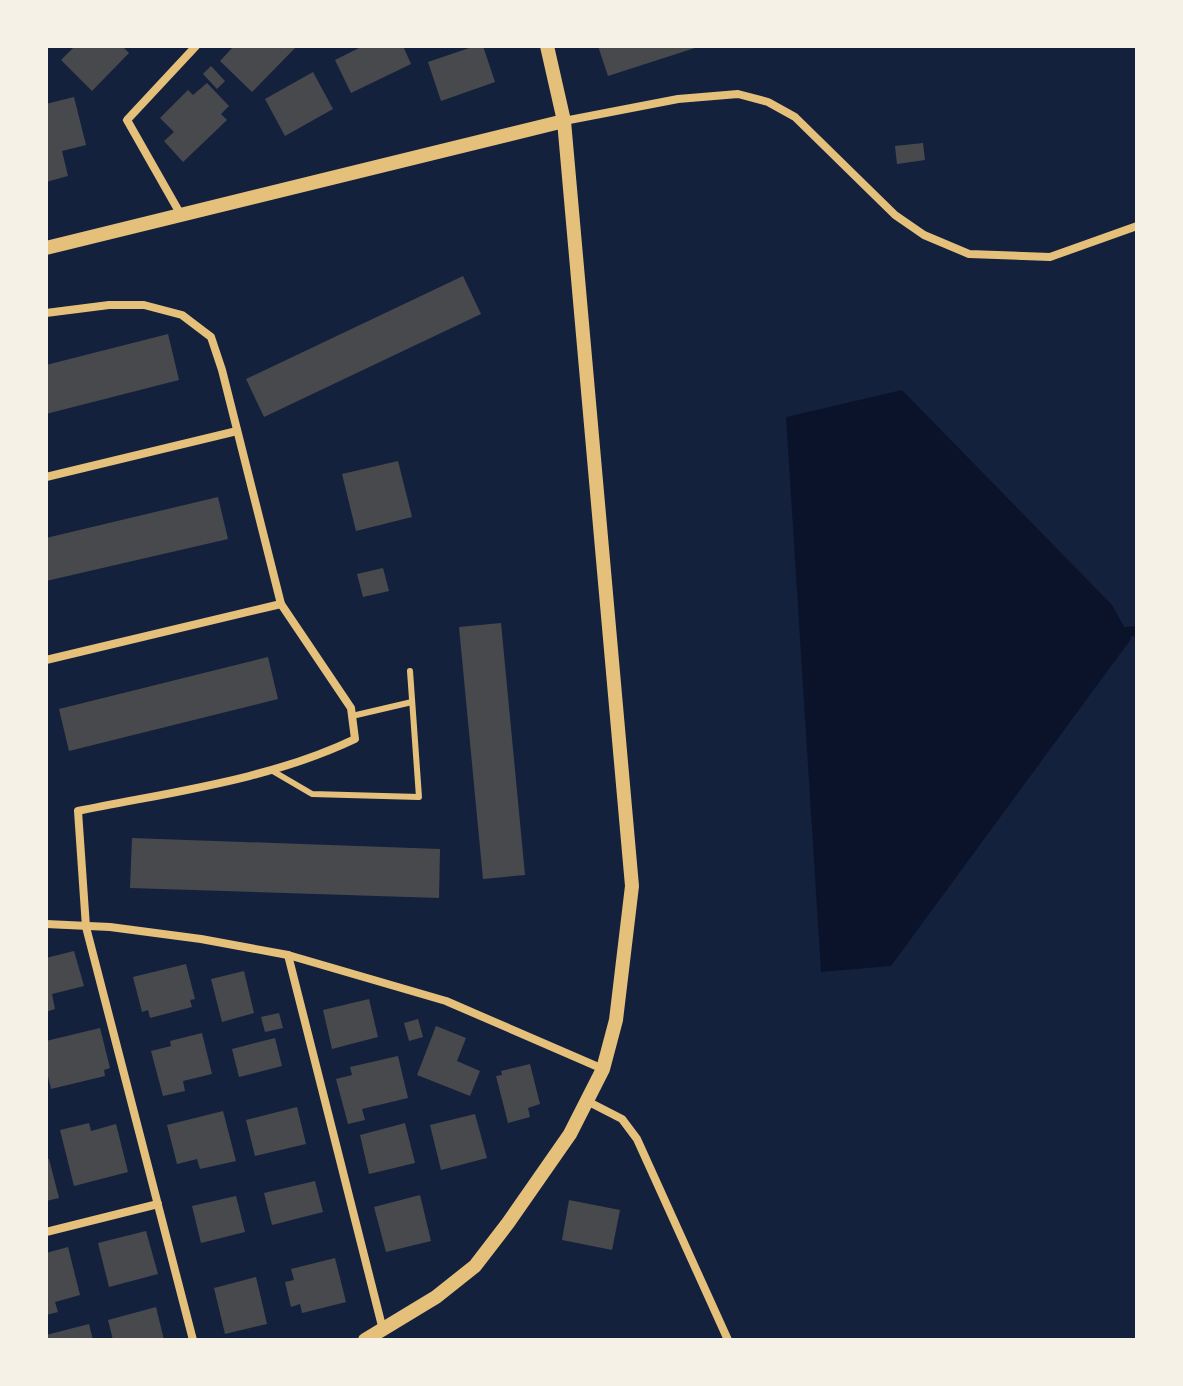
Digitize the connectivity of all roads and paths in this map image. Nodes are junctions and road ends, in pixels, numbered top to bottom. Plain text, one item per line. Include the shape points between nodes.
1 (196, 46) edge
2 (547, 46) edge
3 (564, 121) junction
4 (181, 215) junction
5 (1137, 226) edge
6 (46, 248) edge
7 (46, 313) edge
8 (237, 431) junction
9 (46, 477) edge
10 (281, 604) junction
11 (46, 660) edge
12 (410, 671) dead end
13 (412, 702) junction
14 (352, 716) junction
15 (271, 770) junction
16 (46, 924) edge
17 (86, 927) junction
18 (288, 955) junction
19 (603, 1069) junction
20 (587, 1101) junction
21 (158, 1204) junction
22 (46, 1232) edge
23 (383, 1331) junction
24 (193, 1340) edge
25 (365, 1340) edge
26 (728, 1340) edge

1 - 4 street via 127,120
2 - 3 street
3 - 4 street
3 - 5 street via 678,99 738,94 795,117 895,215 924,235 969,254 1050,257
3 - 19 street via 632,886 616,1020
4 - 6 street
7 - 8 street via 144,305 182,315 211,337
8 - 9 street
8 - 10 street
10 - 11 street
10 - 14 street
12 - 13 lane
13 - 14 lane
13 - 15 lane via 419,797 312,794
14 - 15 street via 355,739
15 - 17 street via 78,811
16 - 17 street
17 - 18 street
17 - 21 street
18 - 19 street via 446,1001
18 - 23 street
19 - 20 street
20 - 23 street via 570,1134 475,1266
20 - 26 street via 622,1119 637,1139
21 - 22 street
21 - 24 street
23 - 25 street

